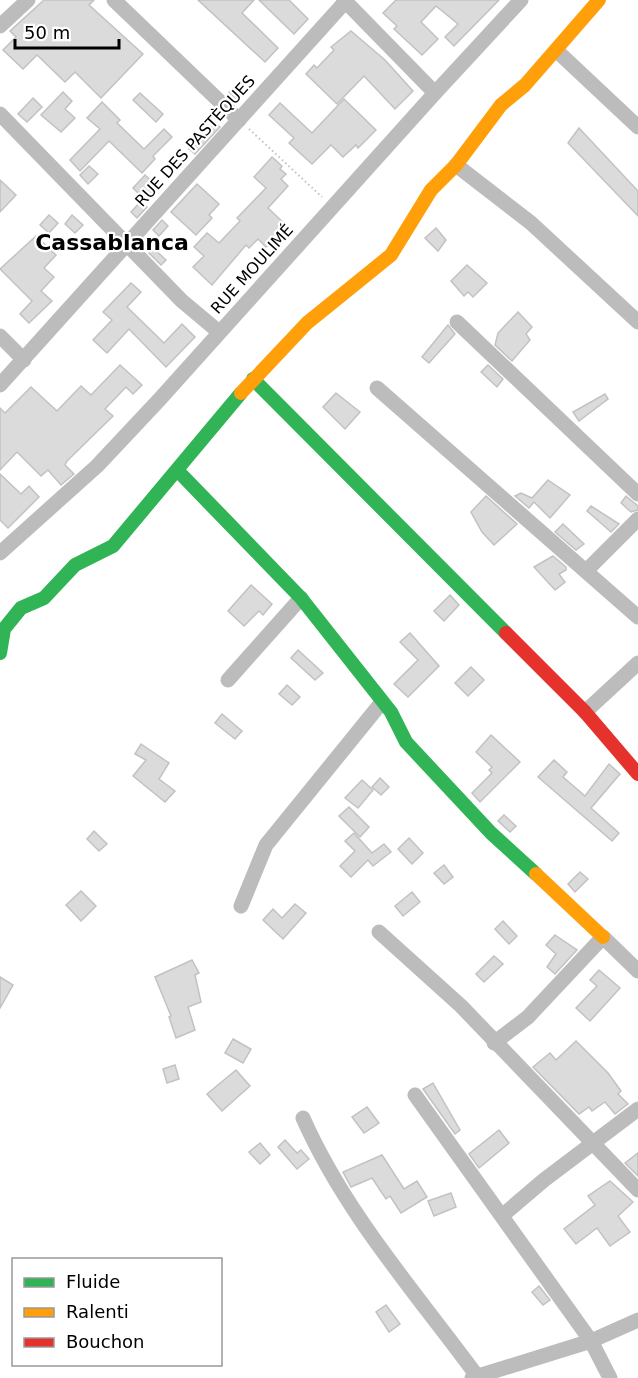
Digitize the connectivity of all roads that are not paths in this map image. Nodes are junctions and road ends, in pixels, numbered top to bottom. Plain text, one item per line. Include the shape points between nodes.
1 (28, 0) edge
2 (114, 0) edge
3 (521, 0) edge
4 (599, 0) edge
5 (345, 1) edge
6 (0, 26) edge
7 (557, 51) junction
8 (435, 93) junction
9 (0, 114) edge
10 (239, 120) junction
11 (638, 127) edge
12 (456, 165) junction
13 (127, 243) junction
14 (457, 322) dead end
15 (638, 322) edge
16 (219, 332) junction
17 (0, 336) edge
18 (24, 360) junction
19 (253, 379) junction
20 (0, 385) edge
21 (377, 388) dead end
22 (178, 471) junction
23 (638, 494) edge
24 (638, 519) edge
25 (0, 552) edge
26 (586, 571) junction
27 (301, 598) junction
28 (638, 617) edge
29 (0, 653) edge
30 (638, 663) edge
31 (228, 680) dead end
32 (382, 702) junction
33 (585, 712) junction
34 (638, 774) edge
35 (241, 906) dead end
36 (379, 932) dead end
37 (603, 937) junction
38 (638, 971) edge
39 (494, 1043) junction
40 (415, 1095) dead end
41 (638, 1109) edge
42 (303, 1118) dead end
43 (593, 1142) junction
44 (638, 1190) edge
45 (503, 1215) junction
46 (638, 1320) edge
47 (591, 1341) junction
48 (475, 1377) edge
49 (610, 1378) edge

1 - 6 street
2 - 10 street
3 - 8 street, RUE MOULIMÉ
4 - 7 street
5 - 8 street
5 - 10 street, RUE DES PASTÈQUES
7 - 11 street
7 - 12 street via 501,105
8 - 16 street, RUE MOULIMÉ
9 - 13 street
10 - 13 street, RUE DES PASTÈQUES
12 - 15 street via 531,223
12 - 19 street via 430,190 391,255 307,323
13 - 16 street via 182,301
13 - 18 street, RUE DES PASTÈQUES
14 - 23 street
16 - 25 street, RUE MOULIMÉ via 97,466
17 - 18 street
18 - 20 street, RUE DES PASTÈQUES
19 - 22 street
19 - 33 street
21 - 26 street
22 - 27 street
22 - 29 street via 113,546 75,565 44,598 21,608 4,629
24 - 26 street
26 - 28 street
27 - 31 street
27 - 32 street
30 - 33 street
32 - 35 street via 266,845
32 - 37 street via 406,742 491,833
33 - 34 street
36 - 39 street via 426,973
37 - 38 street
37 - 39 street via 528,1017
39 - 43 street
40 - 45 street
41 - 43 street
42 - 48 street via 321,1158 350,1204
43 - 44 street
43 - 45 street
45 - 47 street
46 - 47 street
47 - 48 street
47 - 49 street

